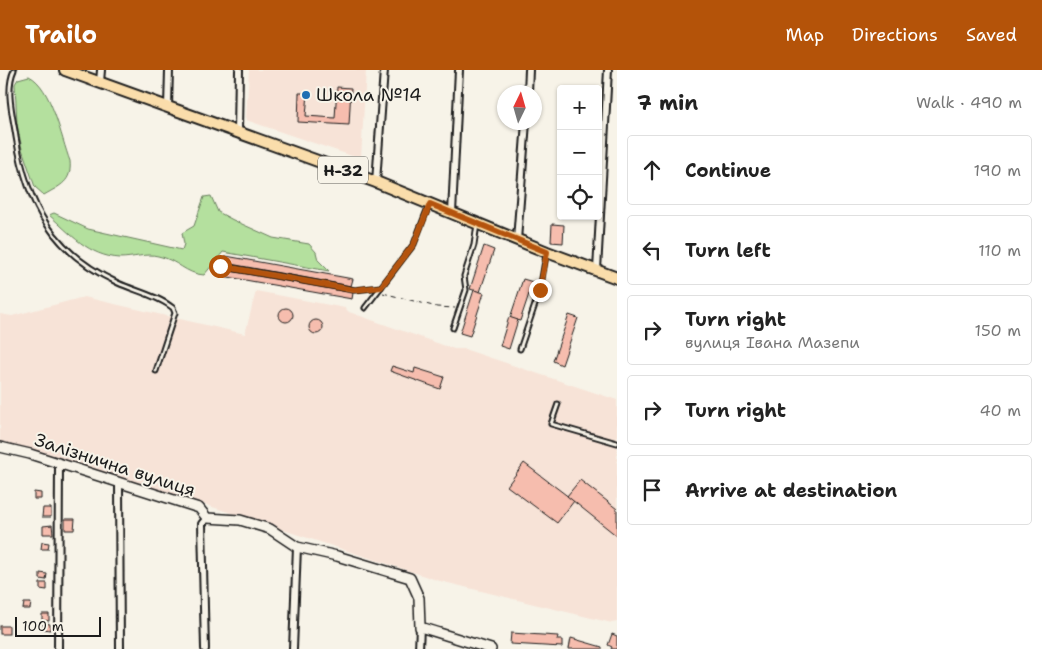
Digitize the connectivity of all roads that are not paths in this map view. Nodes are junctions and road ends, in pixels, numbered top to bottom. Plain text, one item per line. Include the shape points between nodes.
1 (14, 70) edge
2 (65, 70) edge
3 (101, 70) edge
4 (169, 70) edge
5 (239, 70) edge
6 (384, 70) edge
7 (459, 70) edge
8 (530, 70) edge
9 (608, 70) edge
10 (100, 82) junction
11 (529, 85) edge
12 (168, 107) junction
13 (525, 130) edge
14 (238, 132) junction
15 (376, 182) junction
16 (430, 204) junction
17 (452, 213) junction
18 (477, 224) junction
19 (517, 240) junction
20 (547, 252) junction
21 (220, 266) dead end
22 (596, 270) junction
23 (617, 278) edge
24 (380, 289) junction
25 (365, 308) dead end
26 (453, 328) dead end
27 (520, 349) dead end
28 (156, 371) dead end
29 (558, 404) dead end
30 (617, 443) edge
31 (0, 447) edge
32 (59, 464) junction
33 (119, 483) junction
34 (208, 518) junction
35 (297, 547) junction
36 (420, 627) junction
37 (58, 649) edge
38 (120, 649) edge
39 (204, 649) edge
40 (293, 649) edge
41 (419, 649) edge
42 (491, 649) edge

1 - 28 lane via 10,90 26,186 55,236 88,266 173,308 174,317
2 - 10 main road, Н-32
3 - 10 street
4 - 12 street
5 - 14 street
6 - 15 street
7 - 17 street
8 - 11 street
9 - 22 street
10 - 12 main road, Н-32
12 - 14 main road, Н-32
13 - 19 street
14 - 15 main road, Н-32
15 - 16 main road, Н-32
16 - 17 main road, Н-32
16 - 24 lane via 414,244
17 - 18 main road, Н-32
18 - 19 main road, Н-32
18 - 26 lane via 464,276 466,290
19 - 20 main road, Н-32
20 - 22 main road, Н-32
20 - 27 lane via 540,290
21 - 24 lane via 354,290
22 - 23 main road, Н-32
24 - 25 lane
29 - 30 lane via 550,424
31 - 32 street, Залізнична вулиця
32 - 33 street, Залізнична вулиця
32 - 37 street
33 - 34 street, Залізнична вулиця via 198,508
33 - 38 street
34 - 35 street, Залізнична вулиця via 240,520 270,530
34 - 39 street via 202,524
35 - 36 street, Залізнична вулиця via 410,578 419,598
35 - 40 street
36 - 41 street
36 - 42 street

